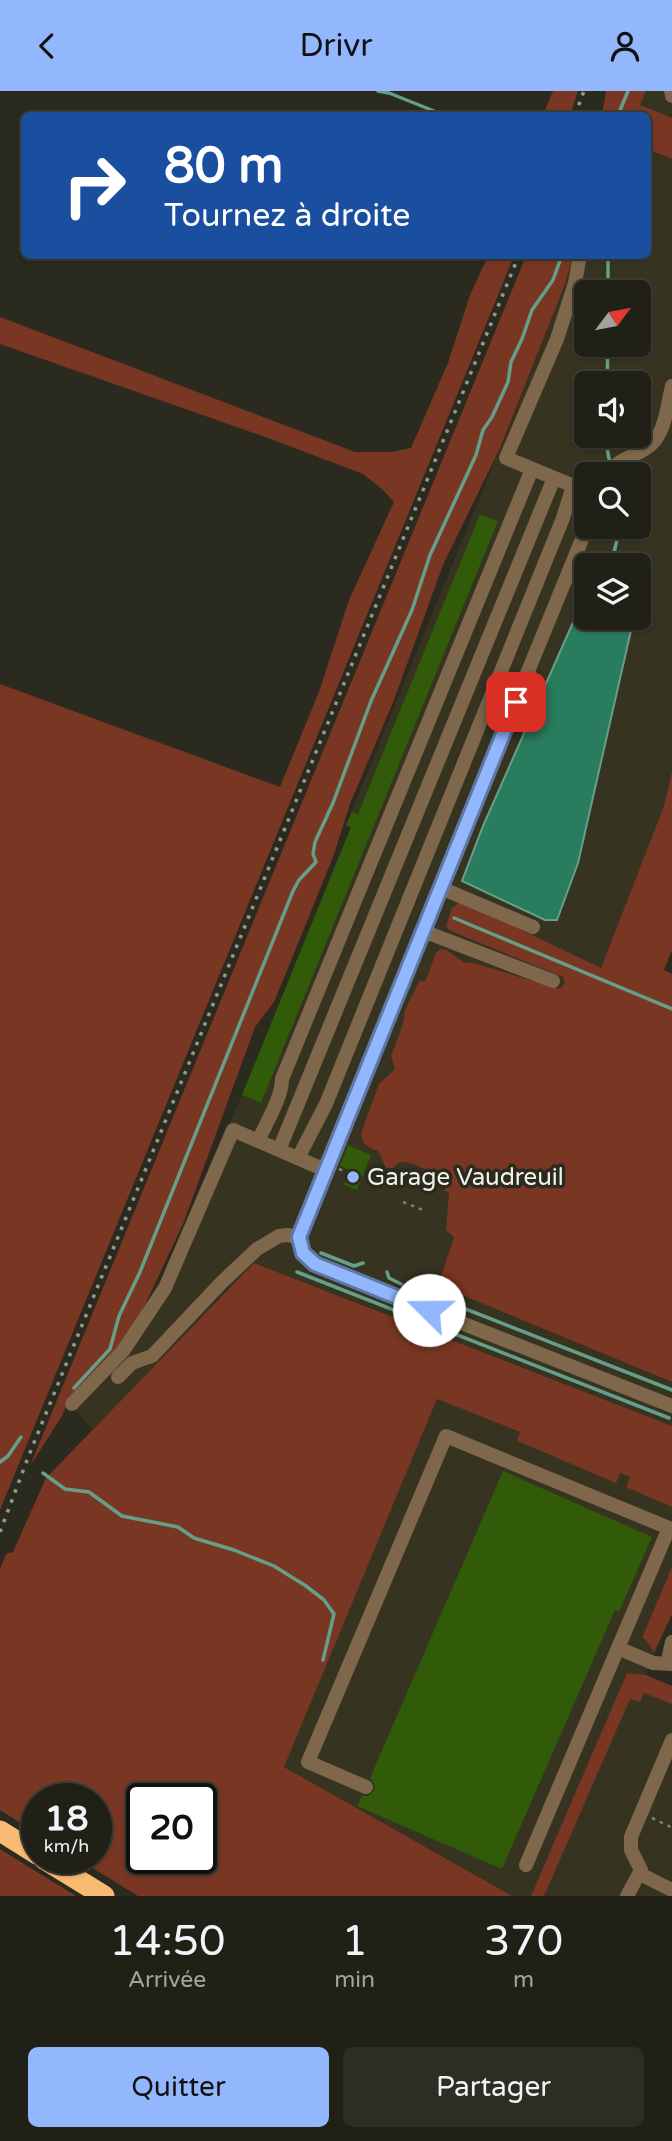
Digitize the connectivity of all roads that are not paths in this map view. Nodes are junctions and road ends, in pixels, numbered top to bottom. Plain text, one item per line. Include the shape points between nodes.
1 (670, 91) edge
2 (672, 96) edge
3 (579, 259) edge
4 (672, 386) edge
5 (622, 462) edge
6 (532, 469) junction
7 (554, 478) junction
8 (574, 486) edge
9 (574, 499) edge
10 (582, 539) edge
11 (441, 888) junction
12 (533, 927) dead end
13 (423, 932) junction
14 (553, 981) dead end
15 (258, 1141) junction
16 (279, 1150) junction
17 (298, 1158) junction
18 (331, 1169) junction
19 (299, 1237) junction
20 (118, 1377) dead end
21 (72, 1404) dead end
22 (672, 1406) edge
23 (671, 1529) edge
24 (672, 1642) edge
25 (618, 1648) junction
26 (672, 1664) edge
27 (672, 1740) edge
28 (366, 1787) dead end
29 (0, 1831) edge
30 (21, 1844) edge
31 (526, 1865) dead end
32 (68, 1874) edge
33 (640, 1874) junction
34 (672, 1889) edge
35 (104, 1896) edge
36 (627, 1896) edge

1 - 2 street
3 - 6 street via 556,339 506,458
4 - 5 street via 656,440
6 - 7 street
6 - 15 street
7 - 8 street
7 - 16 street
9 - 17 street via 326,1104
10 - 11 street
11 - 12 street
11 - 13 street
13 - 14 street
13 - 18 street
15 - 16 street
15 - 21 street via 233,1131 165,1288 123,1351
16 - 17 street
17 - 18 street
18 - 19 street
19 - 20 street via 279,1236 257,1249 152,1356 132,1363
19 - 22 street via 303,1253 322,1268
23 - 25 street
23 - 28 street via 446,1436 308,1762
24 - 26 street
25 - 26 street via 653,1663
25 - 31 street
27 - 33 street via 631,1837
29 - 30 highway
32 - 35 highway
33 - 34 street
33 - 36 street

